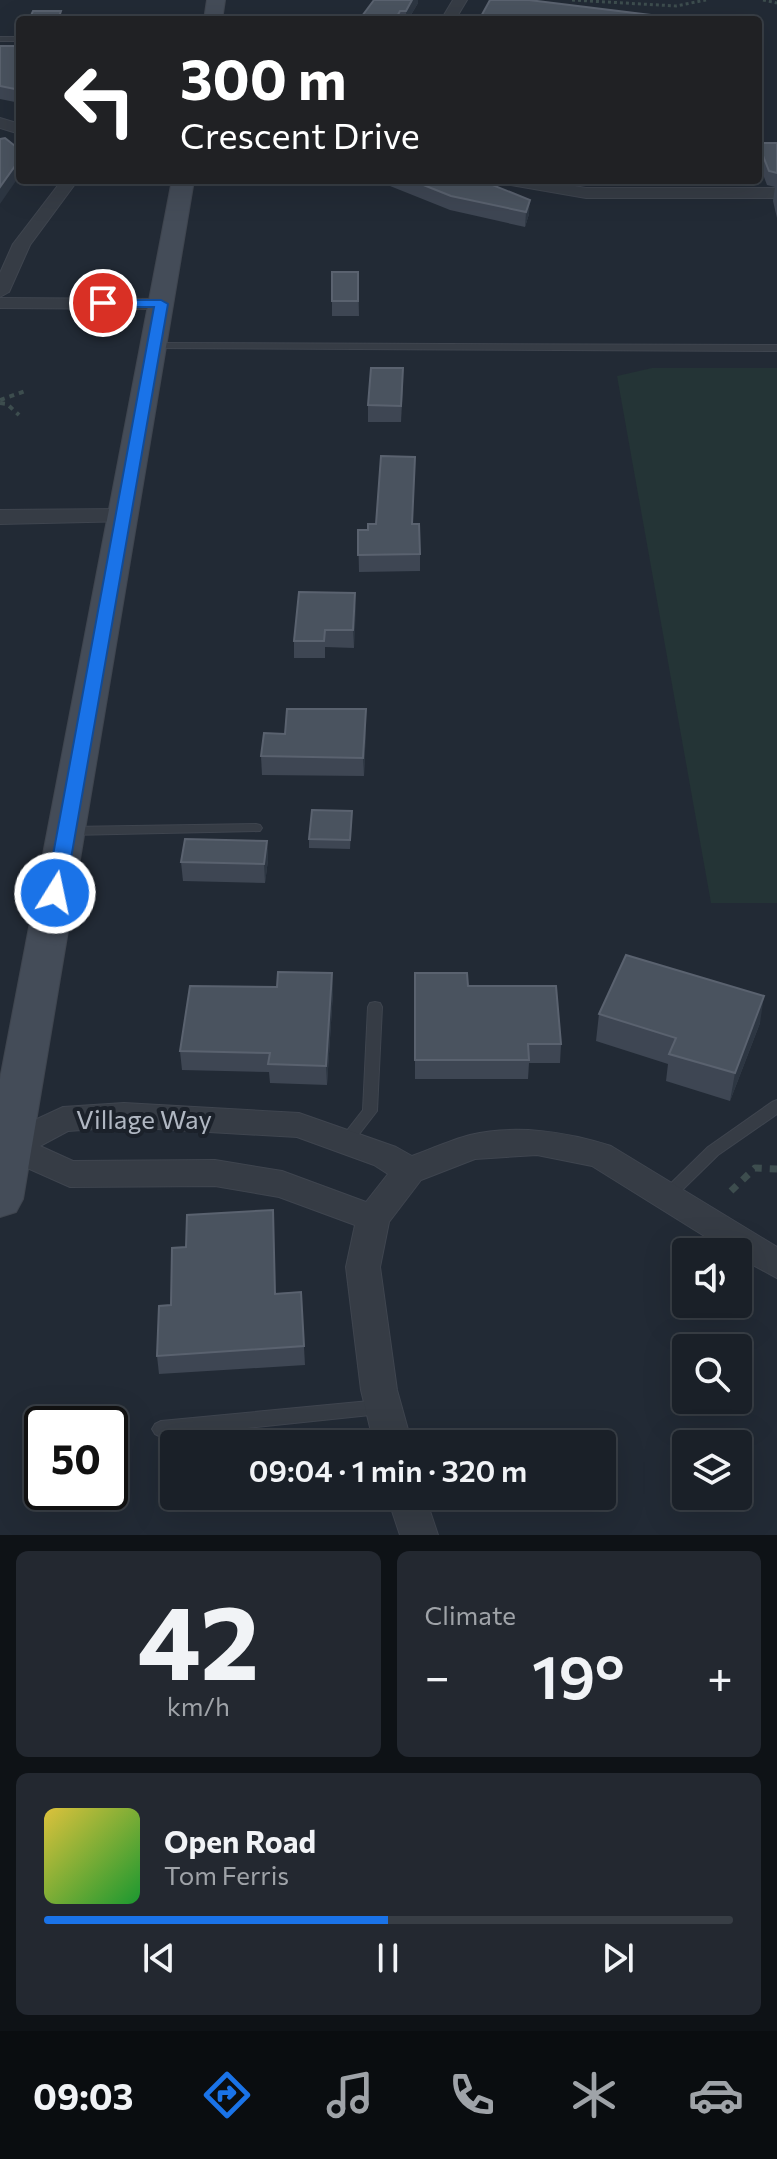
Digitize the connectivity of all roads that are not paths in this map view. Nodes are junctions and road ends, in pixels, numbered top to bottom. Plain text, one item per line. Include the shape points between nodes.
1 (67, 184) edge
2 (182, 184) edge
3 (534, 184) edge
4 (777, 193) edge
5 (0, 292) edge
6 (0, 303) edge
7 (161, 304) junction
8 (155, 346) junction
9 (777, 348) edge
10 (123, 516) junction
11 (0, 517) edge
12 (256, 828) dead end
13 (66, 832) junction
14 (375, 1007) dead end
15 (777, 1106) edge
16 (345, 1142) junction
17 (10, 1146) junction
18 (409, 1171) junction
19 (667, 1196) junction
20 (0, 1199) edge
21 (373, 1218) junction
22 (777, 1264) edge
23 (383, 1407) junction
24 (161, 1429) dead end
25 (389, 1430) edge
26 (411, 1510) edge
27 (419, 1535) edge

1 - 5 street via 22,244
2 - 7 main road
3 - 4 street via 586,193
6 - 7 street
7 - 8 main road
8 - 9 lane
8 - 10 main road
10 - 11 street
10 - 13 main road
12 - 13 lane
13 - 17 main road
14 - 16 lane via 370,1111
15 - 19 lane via 713,1151
16 - 17 street, Village Way via 299,1125 124,1115 63,1119
16 - 18 street, Village Way
17 - 20 main road
17 - 21 street via 70,1174 215,1173 282,1184
18 - 19 street via 473,1147 537,1142 600,1155
18 - 21 street
19 - 22 street
21 - 23 street via 363,1267
23 - 24 lane
23 - 25 street
26 - 27 street

